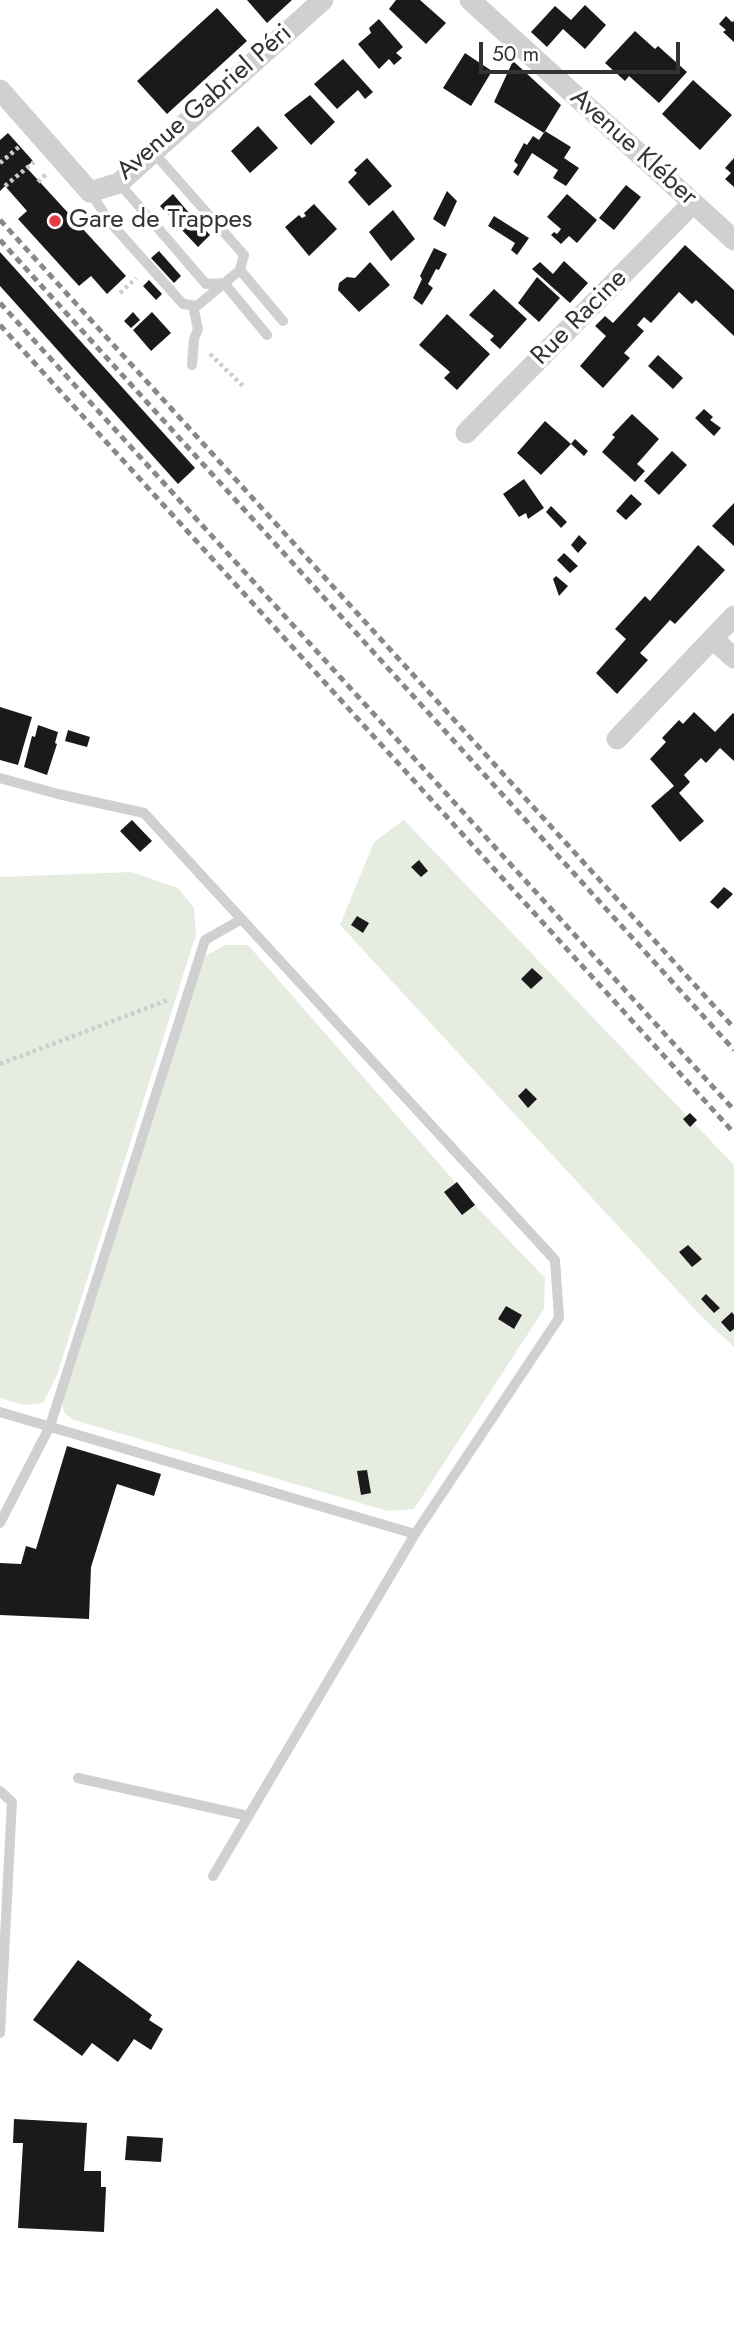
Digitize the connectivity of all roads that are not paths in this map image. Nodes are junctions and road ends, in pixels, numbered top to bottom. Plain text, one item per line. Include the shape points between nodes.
1 (323, 0) edge
2 (470, 0) edge
3 (0, 90) edge
4 (154, 153) junction
5 (119, 183) junction
6 (90, 192) junction
7 (693, 203) junction
8 (734, 240) edge
9 (240, 270) junction
10 (224, 283) junction
11 (193, 306) junction
12 (282, 321) dead end
13 (267, 335) dead end
14 (192, 365) dead end
15 (466, 433) dead end
16 (734, 616) edge
17 (713, 639) junction
18 (734, 658) edge
19 (617, 739) dead end
20 (0, 778) edge
21 (242, 919) junction
22 (0, 1412) edge
23 (50, 1426) junction
24 (0, 1523) edge
25 (415, 1534) junction
26 (78, 1778) dead end
27 (0, 1791) edge
28 (248, 1816) junction
29 (213, 1875) dead end
30 (3, 1932) edge
31 (0, 2033) edge

1 - 4 street, Avenue Gabriel Péri
2 - 7 street, Avenue Kléber
3 - 6 street, Avenue Gabriel Péri
4 - 5 street, Avenue Gabriel Péri
4 - 9 lane via 244,255
5 - 6 street, Avenue Gabriel Péri
5 - 10 lane via 206,284
6 - 11 lane via 109,221 183,304
7 - 8 street, Avenue Kléber
7 - 15 street, Rue Racine
9 - 10 lane
9 - 12 lane
10 - 11 lane
10 - 13 lane
11 - 14 lane via 198,329
16 - 17 street
17 - 18 street
17 - 19 street
20 - 21 lane via 144,813
21 - 23 lane via 205,940
21 - 25 lane via 555,1260 559,1318
22 - 23 lane
23 - 24 lane
23 - 25 lane
25 - 28 lane
26 - 28 lane
27 - 30 lane via 12,1802
28 - 29 lane
30 - 31 lane

